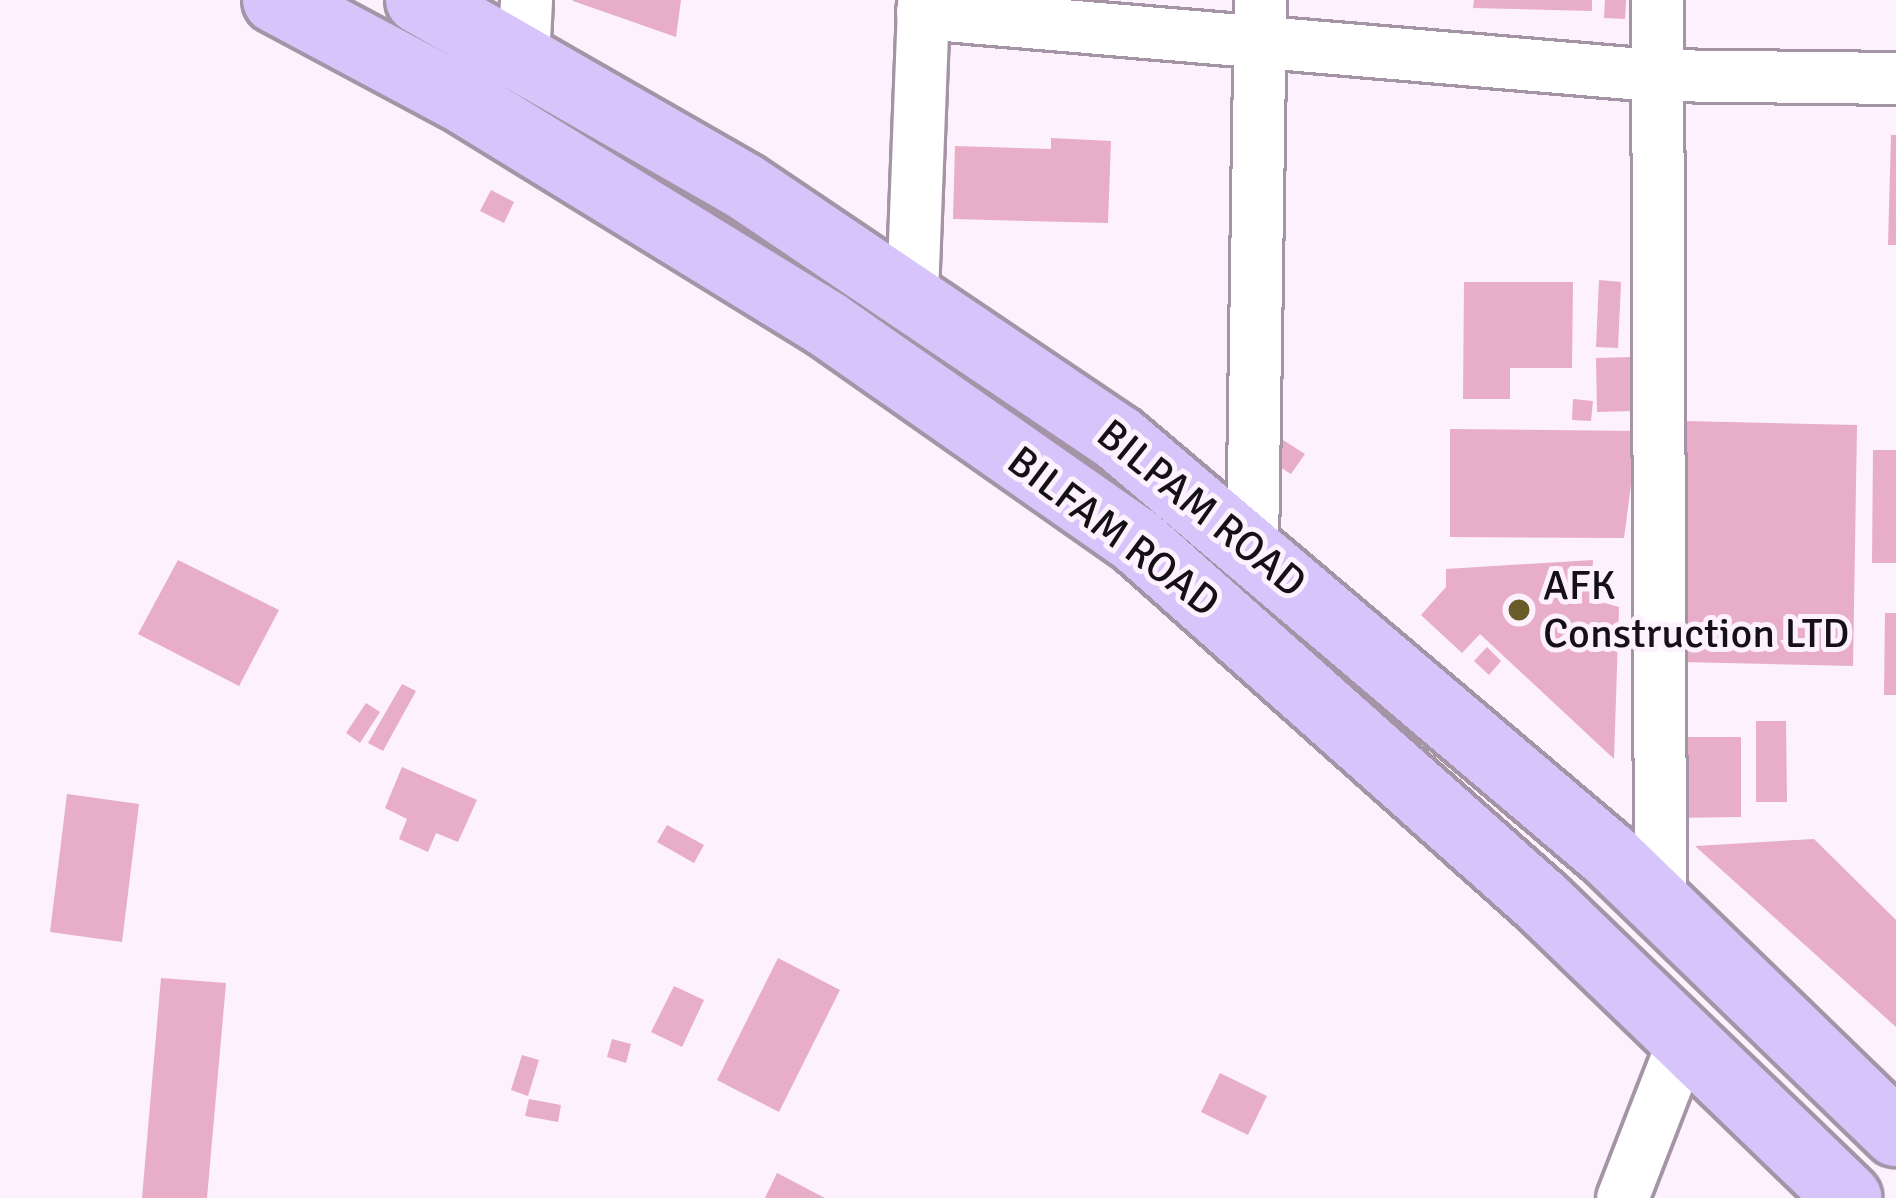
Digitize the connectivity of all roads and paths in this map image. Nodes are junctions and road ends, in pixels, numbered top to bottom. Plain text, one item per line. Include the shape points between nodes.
1 (276, 0) edge
2 (419, 0) edge
3 (1657, 0) edge
4 (923, 6) edge
5 (1259, 23) edge
6 (525, 29) edge
7 (1653, 76) junction
8 (1896, 78) edge
9 (912, 293) junction
10 (1252, 549) junction
11 (1660, 908) junction
12 (1684, 1038) junction
13 (1896, 1132) edge
14 (1622, 1198) edge
15 (1850, 1198) edge

1 - 12 main road, BILFAM ROAD via 728,262 1137,541
2 - 6 main road, BILPAM ROAD
3 - 7 street
4 - 5 street
4 - 9 street
5 - 7 street
5 - 10 street
6 - 9 main road, BILPAM ROAD
7 - 8 street
7 - 11 street
9 - 10 main road, BILPAM ROAD
10 - 11 main road, BILPAM ROAD
11 - 13 main road, BILPAM ROAD
12 - 14 street
12 - 15 main road, BILFAM ROAD

